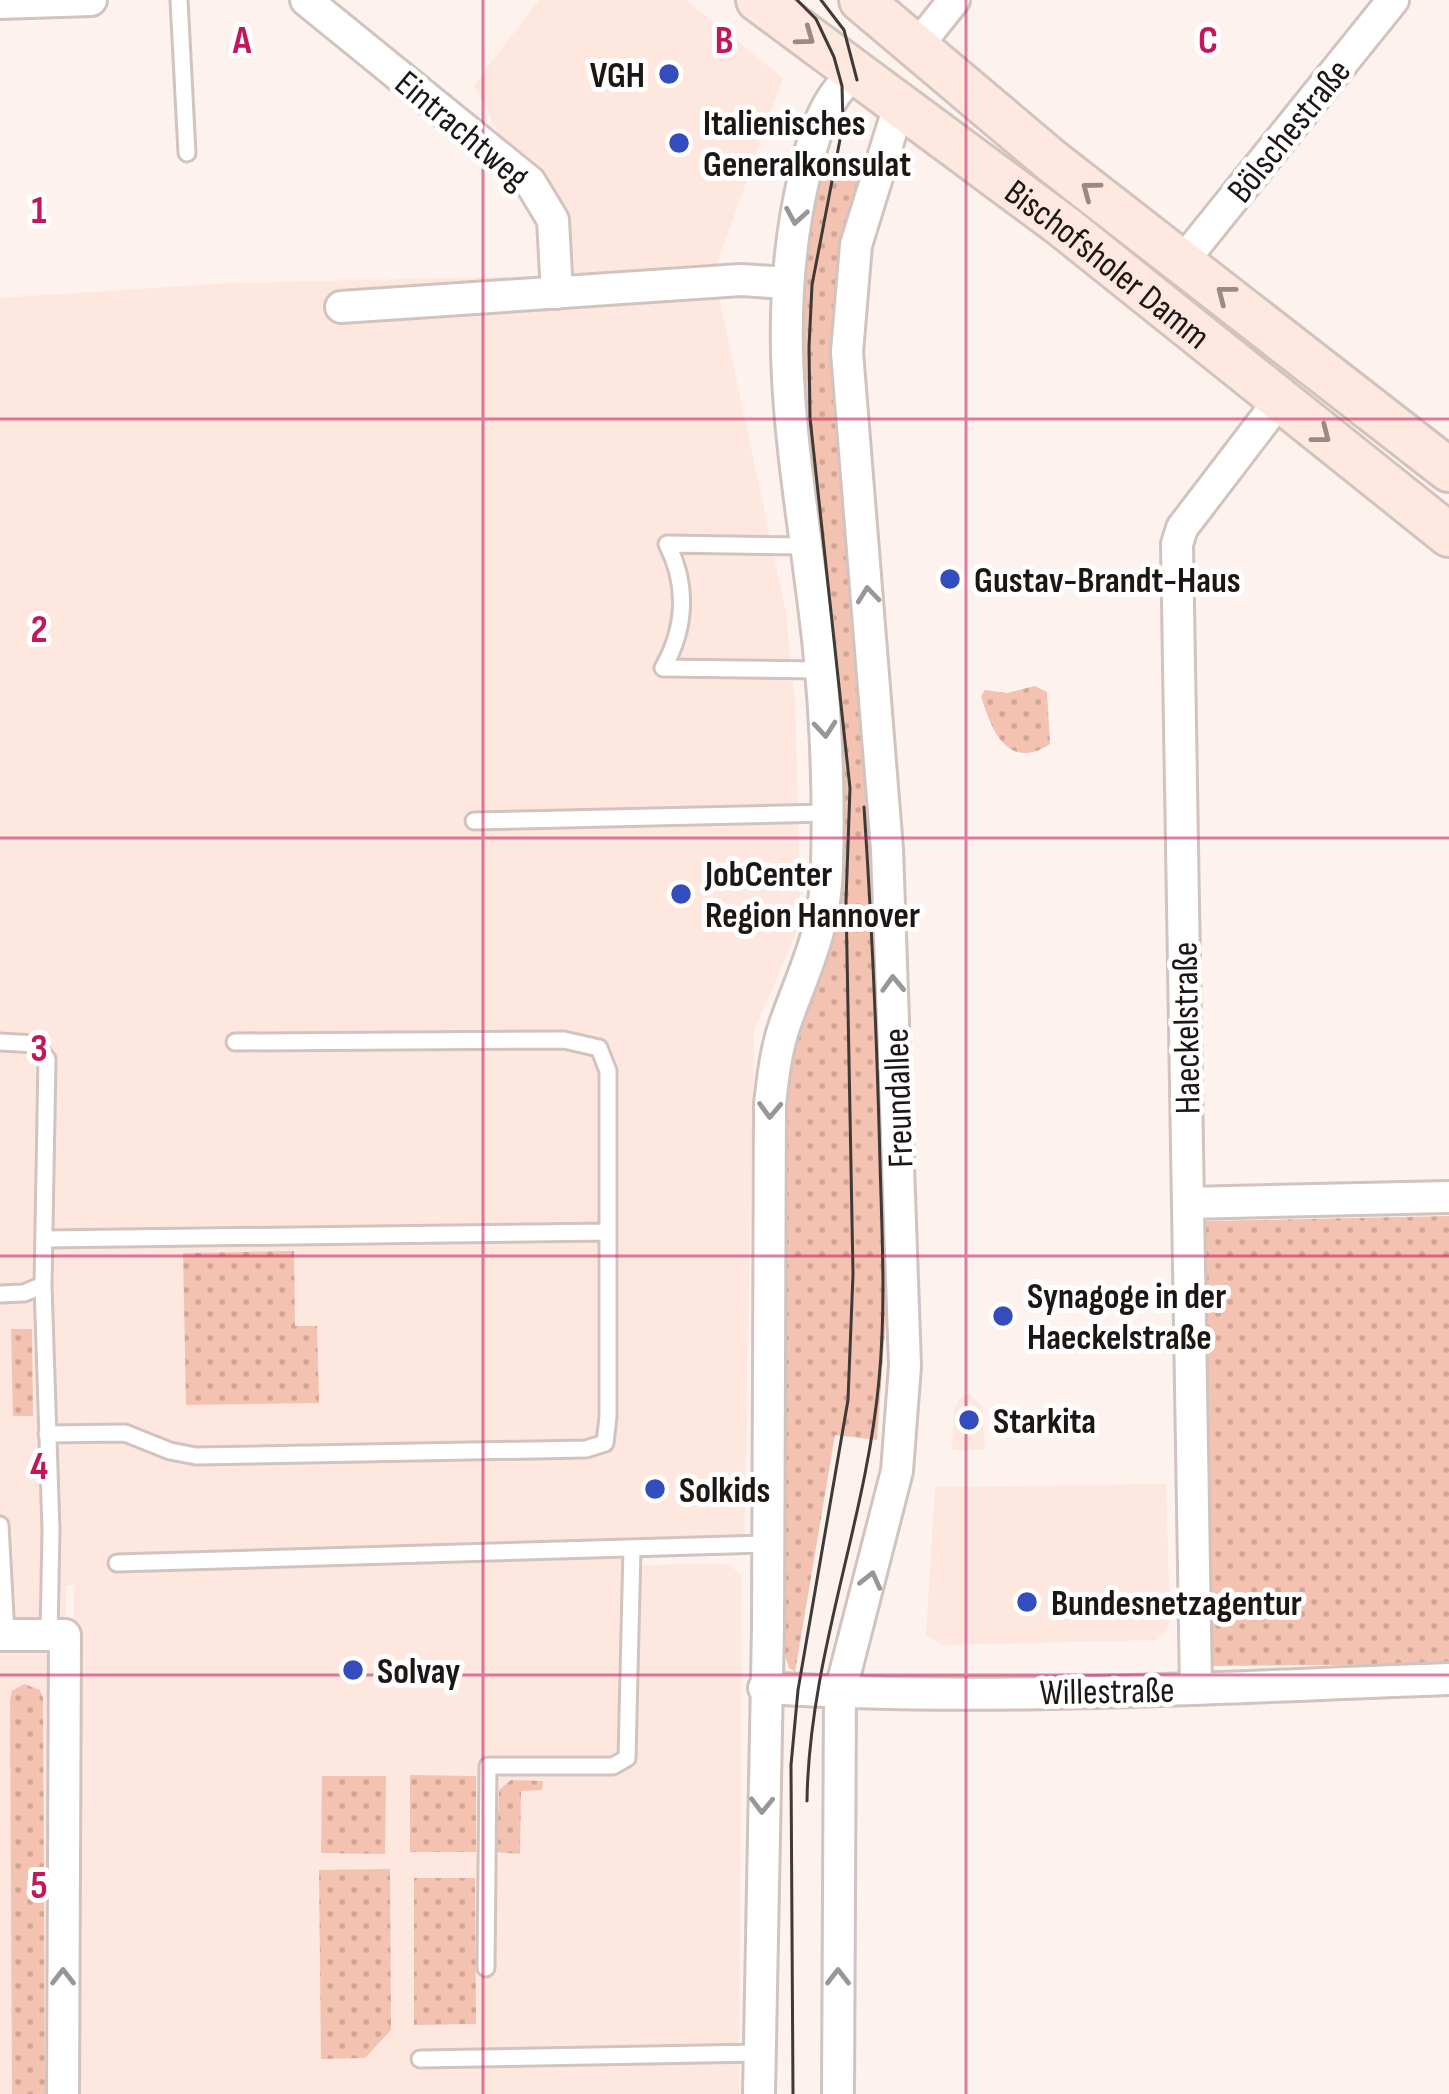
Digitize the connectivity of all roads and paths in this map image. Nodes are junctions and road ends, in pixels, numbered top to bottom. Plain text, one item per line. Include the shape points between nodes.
1 (91, 0) edge
2 (179, 0) edge
3 (306, 0) edge
4 (758, 0) edge
5 (861, 0) edge
6 (954, 0) edge
7 (1393, 0) edge
8 (3, 2) edge
9 (915, 49) junction
10 (855, 73) junction
11 (900, 103) junction
12 (187, 153) dead end
13 (1183, 261) junction
14 (787, 283) junction
15 (557, 293) junction
16 (341, 308) dead end
17 (1279, 401) junction
18 (1449, 470) edge
19 (1449, 535) edge
20 (805, 546) junction
21 (820, 670) junction
22 (827, 813) junction
23 (474, 821) dead end
24 (0, 1042) edge
25 (236, 1042) dead end
26 (1449, 1197) edge
27 (1188, 1203) junction
28 (608, 1232) junction
29 (44, 1239) junction
30 (43, 1285) junction
31 (0, 1294) edge
32 (47, 1434) junction
33 (0, 1525) edge
34 (767, 1544) junction
35 (632, 1548) junction
36 (117, 1564) dead end
37 (3, 1635) edge
38 (49, 1635) junction
39 (1449, 1679) edge
40 (764, 1688) junction
41 (1196, 1688) junction
42 (840, 1693) junction
43 (486, 1968) dead end
44 (759, 2053) junction
45 (420, 2059) dead end
46 (63, 2094) edge
47 (759, 2094) edge
48 (838, 2094) edge

1 - 8 street
2 - 12 lane
3 - 15 street, Eintrachtweg via 530,182 553,220
4 -> 10 main road, Bischofsholer Damm
5 - 9 main road, Bischofsholer Damm
6 - 9 street
7 - 13 street, Bölschestraße
9 - 10 main road
9 - 11 main road
13 -> 9 main road, Bischofsholer Damm
10 - 11 main road, Bischofsholer Damm
10 -> 14 street via 812,140
11 - 17 main road, Bischofsholer Damm
42 -> 11 street, Freundallee via 897,1471 905,1366 887,849 847,352 856,245
18 -> 13 main road, Bischofsholer Damm
14 - 15 street
14 - 20 street via 788,420
15 - 16 street
17 -> 19 main road, Bischofsholer Damm
17 - 27 street, Haeckelstraße via 1177,544
20 - 21 street
20 - 21 lane via 667,544 682,607 663,668
21 -> 22 street
22 - 23 lane
22 -> 34 street via 825,907 775,1060 770,1104
24 - 29 lane via 35,1044 47,1059
25 - 28 lane via 564,1040 599,1048 608,1071
26 - 27 street
27 - 41 street, Haeckelstraße
28 - 29 lane
28 - 32 lane via 604,1443 196,1456 125,1433
29 - 30 lane
30 - 31 lane
30 - 32 lane
32 - 38 lane
33 - 37 lane
34 - 35 lane
34 - 40 street
35 - 36 lane
35 - 43 lane via 627,1758 613,1766 488,1766
37 - 38 street
46 -> 38 street via 65,1635
39 - 41 street, Willestraße
40 - 42 street, Willestraße
40 -> 44 street
41 - 42 street, Willestraße
48 -> 42 street, Freundallee
44 - 45 lane
44 - 47 street

